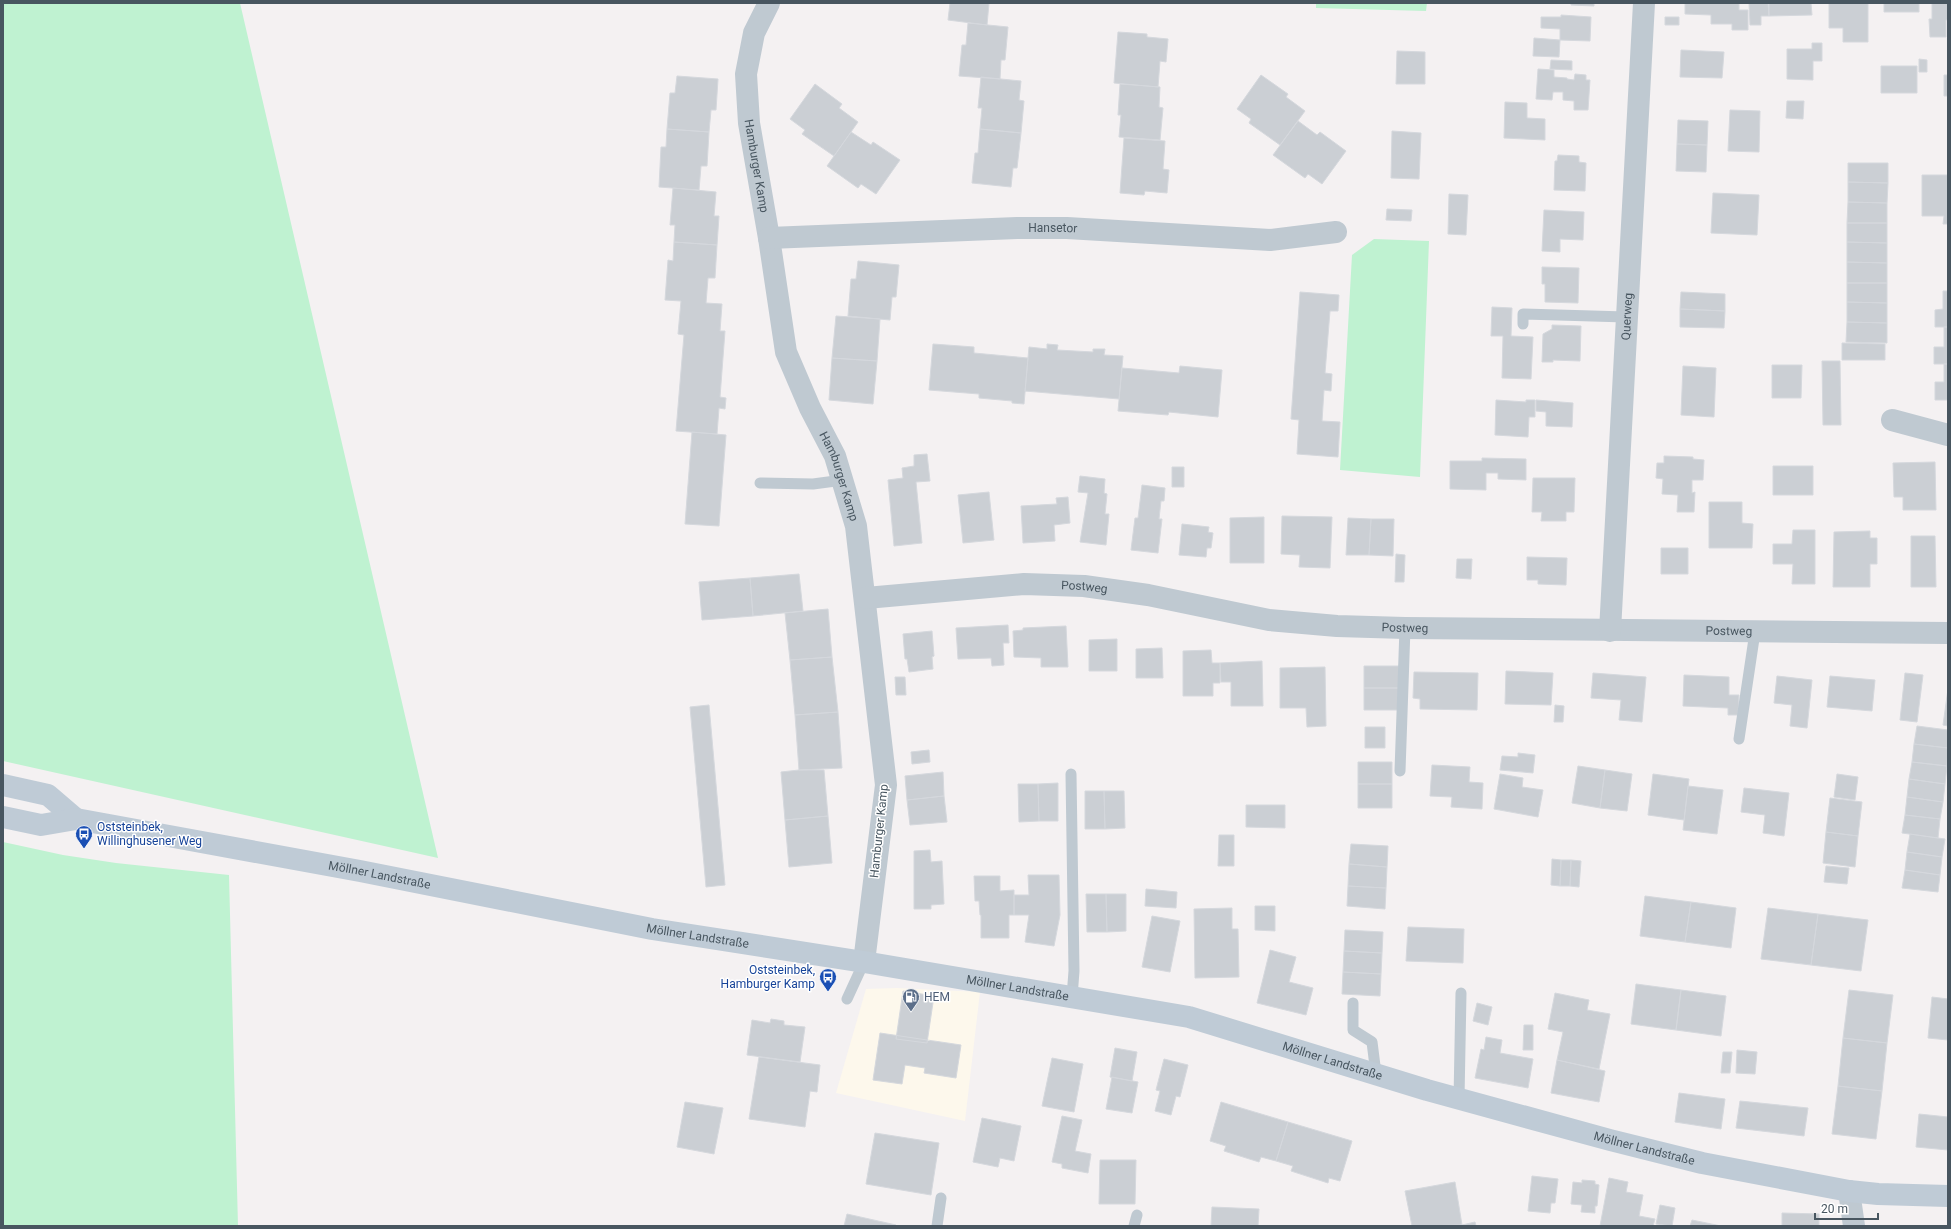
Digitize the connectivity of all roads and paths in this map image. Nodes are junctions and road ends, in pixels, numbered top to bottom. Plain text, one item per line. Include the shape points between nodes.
1 (769, 3) edge
2 (1644, 3) edge
3 (1336, 232) dead end
4 (769, 238) junction
5 (1626, 317) junction
6 (1522, 324) dead end
7 (1892, 420) dead end
8 (1948, 435) edge
9 (843, 480) junction
10 (760, 483) dead end
11 (866, 598) junction
12 (1405, 628) junction
13 (1610, 631) junction
14 (1755, 632) junction
15 (1948, 633) edge
16 (1739, 739) dead end
17 (1400, 771) dead end
18 (1070, 774) dead end
19 (3, 785) edge
20 (3, 818) edge
21 (76, 819) junction
22 (864, 962) junction
23 (1461, 992) dead end
24 (1072, 997) junction
25 (847, 999) dead end
26 (1353, 1003) dead end
27 (1376, 1074) junction
28 (1459, 1099) junction
29 (1850, 1191) junction
30 (1948, 1196) edge
31 (941, 1198) dead end
32 (1137, 1215) dead end
33 (937, 1226) edge
34 (1134, 1226) edge
35 (1854, 1226) edge

1 - 4 street, Hamburger Kamp via 754,33 746,74 749,123
2 - 5 street, Querweg
3 - 4 street, Hansetor via 1270,240 1068,228 1017,228
4 - 9 street, Hamburger Kamp via 786,352 810,408 835,456
5 - 6 lane via 1523,314
5 - 13 street, Querweg
7 - 8 street
9 - 10 lane via 813,484
9 - 11 street, Hamburger Kamp via 856,526
11 - 12 street, Postweg via 1024,584 1084,586 1148,595 1269,620
11 - 22 street, Hamburger Kamp via 886,785
12 - 13 street, Postweg
12 - 17 lane
13 - 14 street, Postweg
14 - 15 street, Postweg
14 - 16 lane
18 - 24 lane via 1074,972
19 - 21 main road, Möllner Landstraße via 48,796
20 - 21 main road, Möllner Landstraße via 41,825
21 - 22 main road, Möllner Landstraße via 360,871 652,930
22 - 24 main road, Möllner Landstraße
22 - 25 lane
23 - 28 lane
24 - 27 main road, Möllner Landstraße via 1189,1017
26 - 27 lane via 1353,1030 1372,1042
27 - 28 main road, Möllner Landstraße
28 - 29 main road, Möllner Landstraße via 1702,1163
29 - 30 main road, Möllner Landstraße
29 - 35 street
31 - 33 lane
32 - 34 lane

